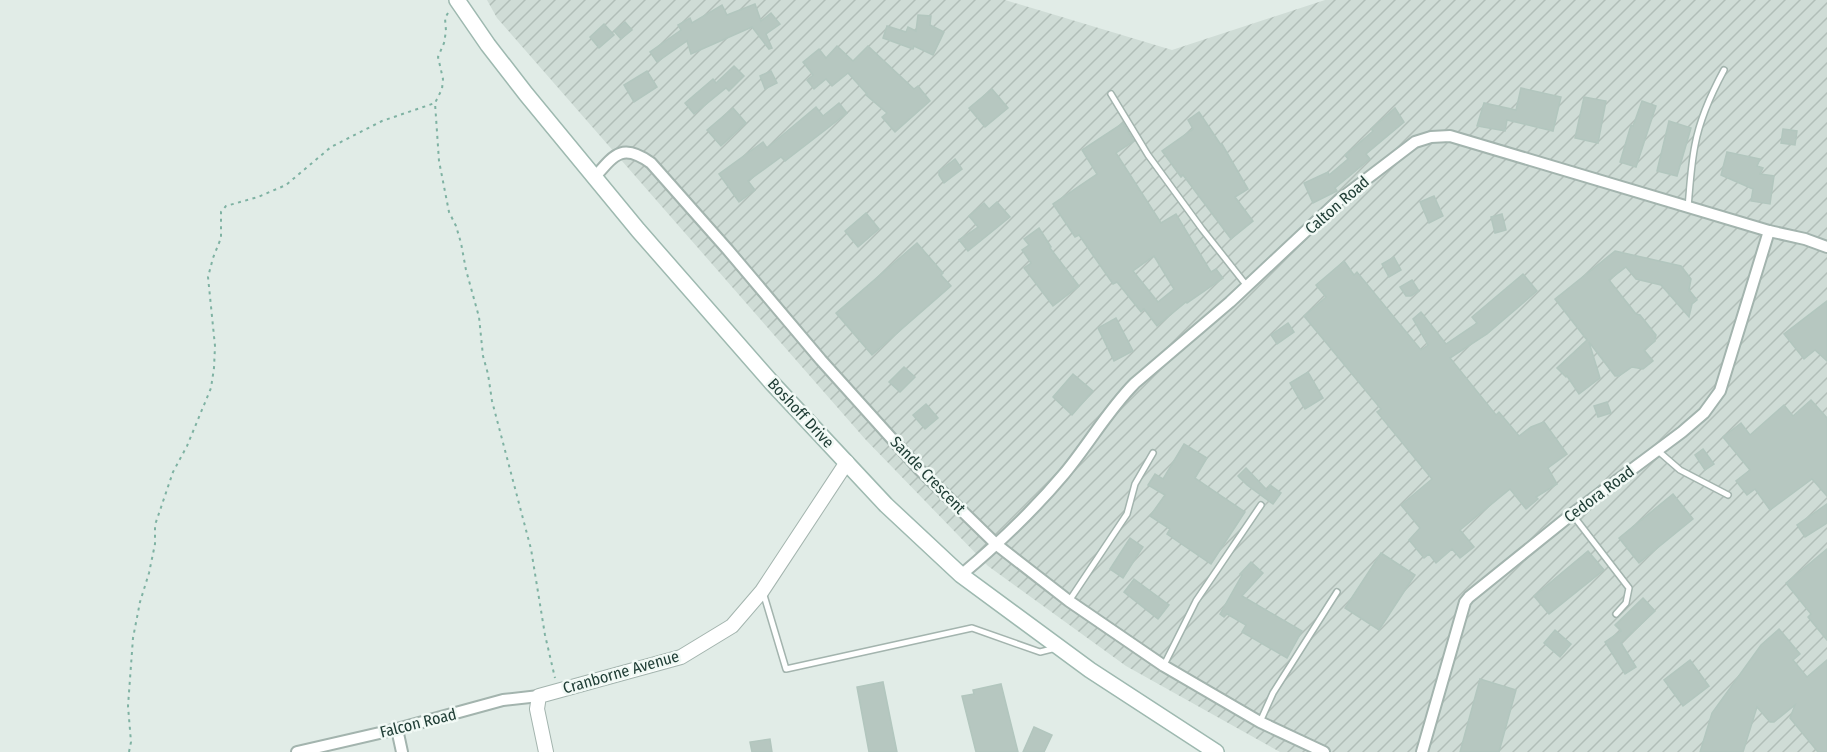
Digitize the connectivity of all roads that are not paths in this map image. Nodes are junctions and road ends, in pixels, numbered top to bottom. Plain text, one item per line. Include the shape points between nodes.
1 (453, 5) edge
2 (1724, 70) dead end
3 (1111, 94) dead end
4 (594, 178) junction
5 (1688, 207) junction
6 (1769, 231) junction
7 (1827, 247) edge
8 (1247, 286) junction
9 (1657, 450) junction
10 (1153, 453) dead end
11 (847, 462) junction
12 (1728, 495) dead end
13 (1261, 505) dead end
14 (1572, 514) junction
15 (997, 545) junction
16 (961, 575) junction
17 (762, 591) junction
18 (1337, 592) dead end
19 (1069, 601) junction
20 (1616, 614) dead end
21 (1059, 647) junction
22 (1164, 666) junction
23 (539, 696) junction
24 (1260, 722) junction
25 (397, 729) junction
26 (297, 752) edge
27 (402, 752) edge
28 (546, 752) edge
29 (1216, 752) edge
30 (1324, 752) edge
31 (1422, 752) edge

1 - 4 main road, Boshoff Drive
2 - 5 lane via 1698,132
3 - 8 lane via 1148,155
4 - 11 main road, Boshoff Drive via 772,383
4 - 15 street, Sande Crescent via 619,153 639,155 651,163 920,470
5 - 6 street, Calton Road
5 - 8 street, Calton Road via 1450,136 1431,137 1415,142 1339,200
6 - 7 street, Calton Road
6 - 9 street, Cedora Road via 1720,391 1704,413
8 - 15 street, Calton Road via 1122,396 1064,474
9 - 12 lane via 1680,470
9 - 14 street, Cedora Road
10 - 19 lane via 1135,484 1127,514
11 - 16 main road, Boshoff Drive via 886,506
11 - 17 street, Cranborne Avenue
13 - 22 lane via 1196,601
14 - 20 lane via 1629,588 1626,603
14 - 31 street, Cedora Road via 1465,602
15 - 16 street, Calton Road
15 - 19 street, Sande Crescent
16 - 21 main road, Boshoff Drive
17 - 21 lane via 786,669 972,628 1040,652
17 - 23 street, Cranborne Avenue via 732,626 681,657
18 - 24 lane via 1273,693
19 - 22 street, Sande Crescent
21 - 29 main road, Boshoff Drive
22 - 24 street, Sande Crescent
23 - 25 street, Falcon Road via 503,700
23 - 28 street via 537,709
24 - 30 street, Sande Crescent
25 - 26 street, Falcon Road
25 - 27 street

